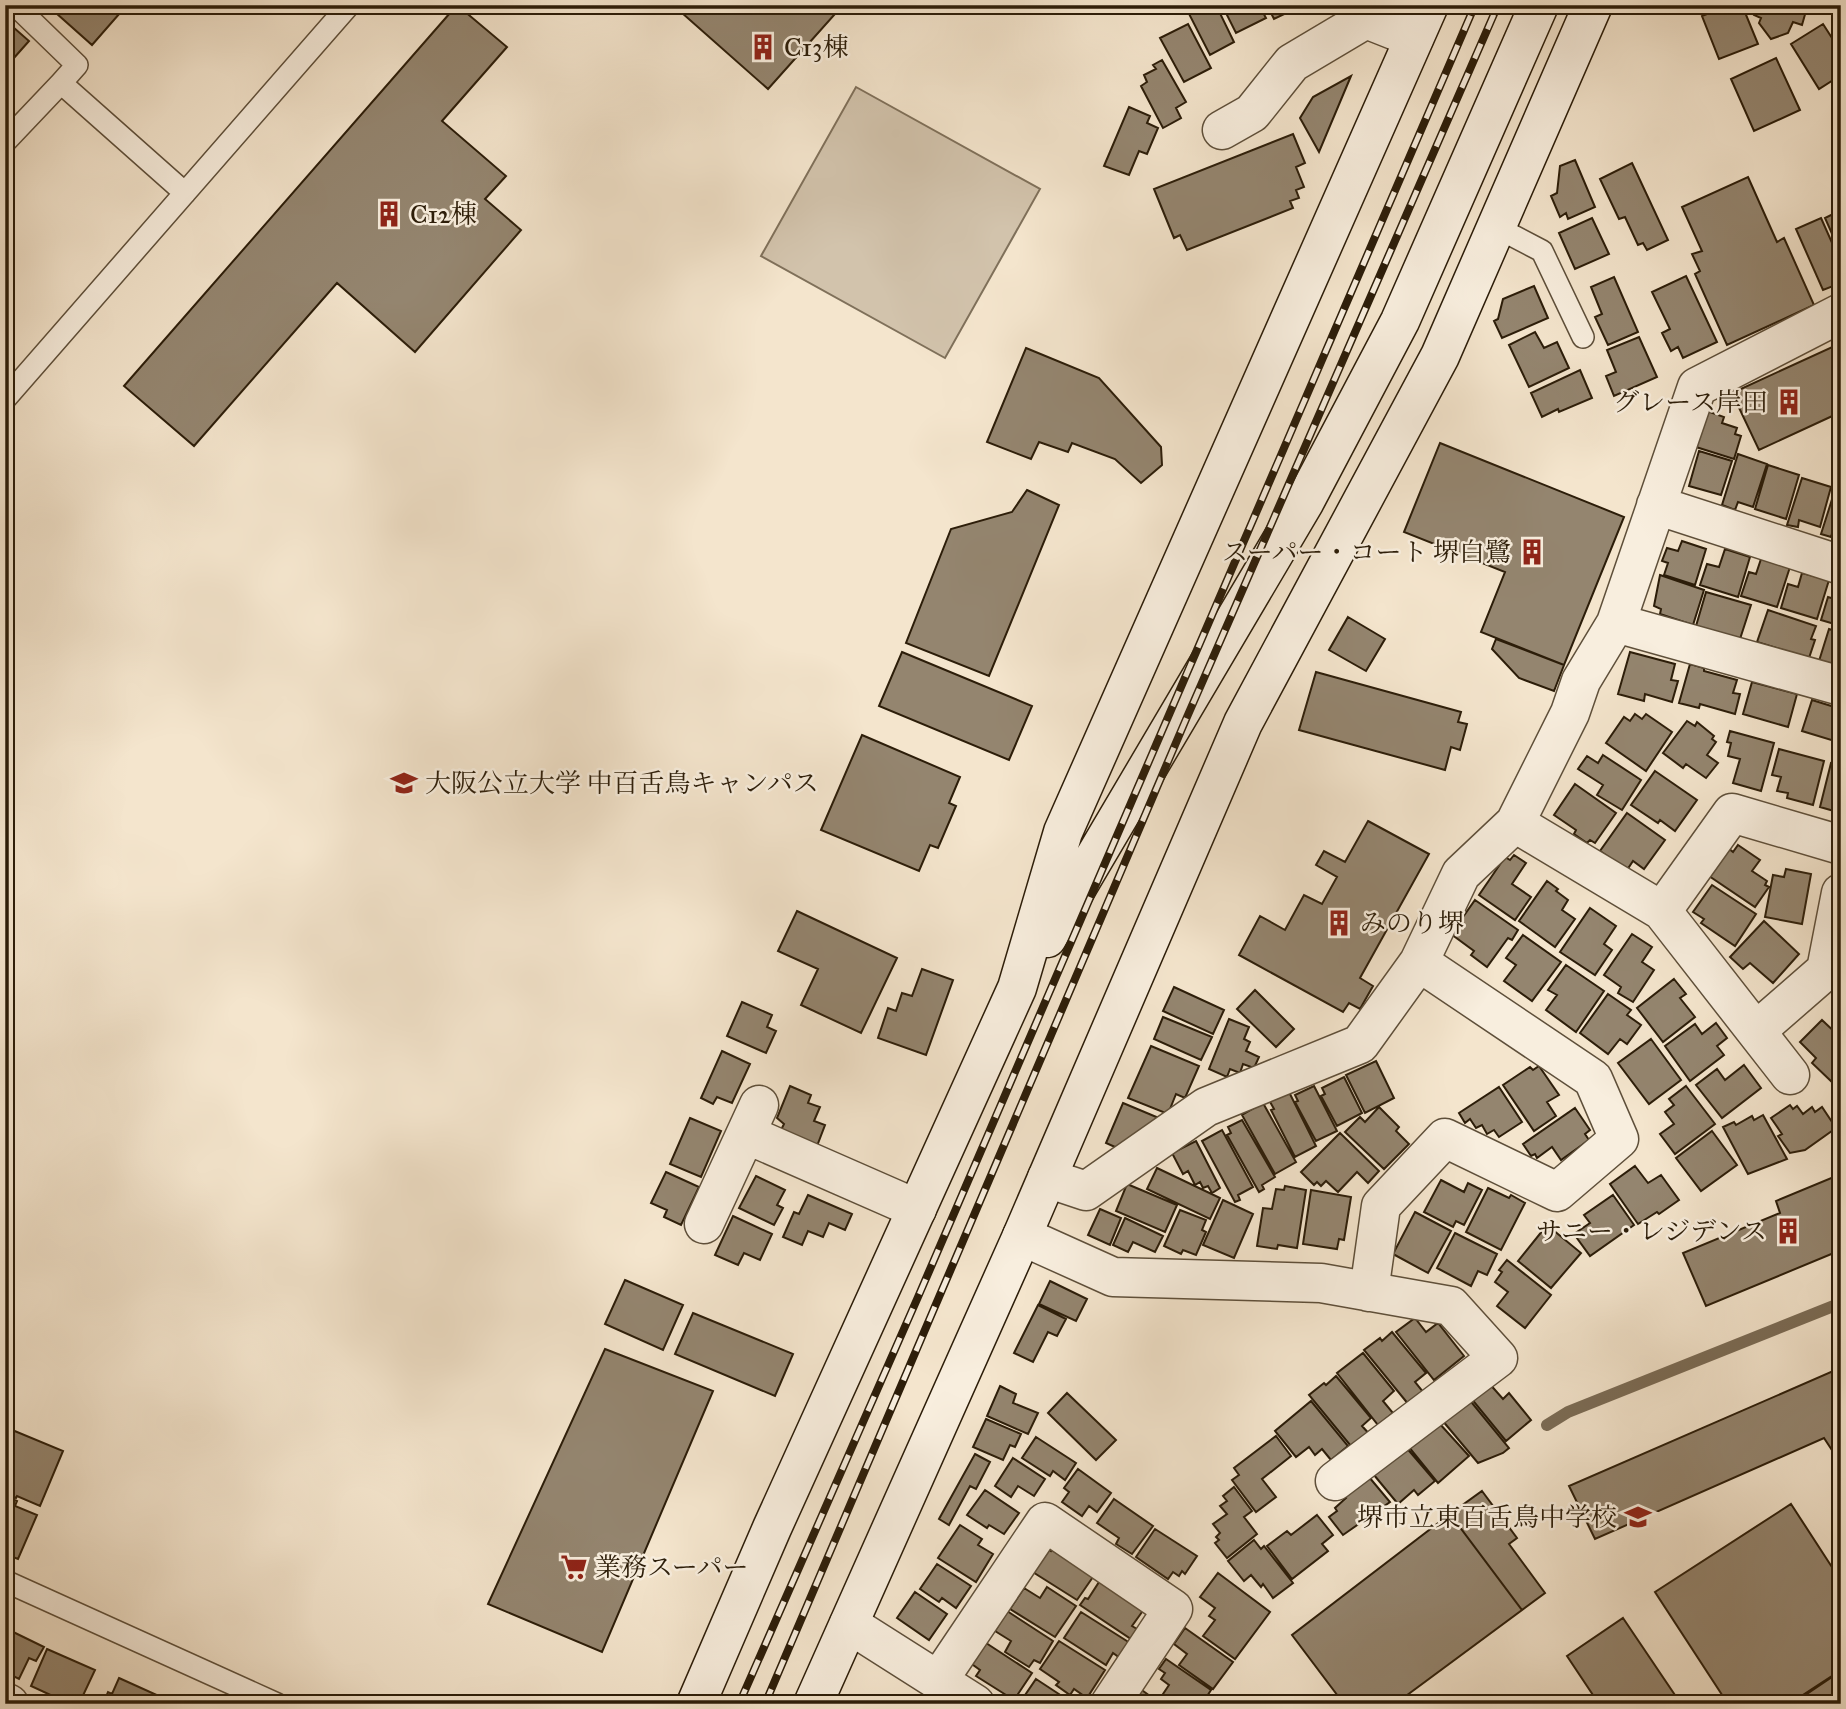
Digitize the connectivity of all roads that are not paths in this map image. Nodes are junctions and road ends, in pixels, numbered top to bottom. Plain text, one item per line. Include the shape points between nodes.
1 (15, 5) edge
2 (349, 5) edge
3 (1539, 5) edge
4 (1593, 5) edge
5 (1422, 22) edge
6 (61, 83) junction
7 (1222, 130) dead end
8 (5, 142) edge
9 (185, 193) junction
10 (1496, 227) junction
11 (1841, 313) edge
12 (1583, 337) dead end
13 (5, 399) edge
14 (1656, 505) junction
15 (1841, 565) edge
16 (1616, 623) junction
17 (1841, 685) edge
18 (1514, 823) junction
19 (1841, 845) edge
20 (1841, 893) edge
21 (1662, 911) junction
22 (1419, 962) junction
23 (1017, 988) junction
24 (1756, 1031) junction
25 (1790, 1075) dead end
26 (1047, 1178) junction
27 (917, 1209) junction
28 (704, 1224) dead end
29 (1022, 1236) junction
30 (1369, 1292) junction
31 (1335, 1481) dead end
32 (5, 1581) edge
33 (849, 1624) junction
34 (938, 1681) junction
35 (277, 1704) edge
36 (696, 1704) edge
37 (813, 1704) edge
38 (975, 1704) edge
39 (1110, 1704) edge

1 - 6 lane via 77,65
2 - 9 lane
3 - 23 street via 1400,321 1318,477
4 - 10 street
5 - 7 street via 1366,19 1292,63 1252,113
5 - 23 street via 1063,832
6 - 8 lane
6 - 9 lane
9 - 13 lane
10 - 12 lane via 1542,251
10 - 26 street via 1440,356 1243,723
11 - 14 street via 1697,387
14 - 15 street
14 - 16 street
16 - 17 street
16 - 18 street via 1581,681 1570,713
18 - 21 street
18 - 22 street via 1461,874
19 - 21 street via 1732,813
20 - 24 street via 1826,970
21 - 24 street
22 - 26 street via 1360,1044 1206,1107 1086,1191
22 - 30 street via 1593,1079 1619,1139 1557,1192 1445,1138 1381,1206
23 - 27 street
24 - 25 street
26 - 29 street
27 - 28 street via 752,1120
27 - 36 street
29 - 30 street via 1113,1277 1321,1283
29 - 33 street
30 - 31 street via 1451,1306 1498,1358
32 - 35 lane
33 - 34 street
33 - 37 street
34 - 38 street
34 - 39 street via 1045,1522 1173,1609

